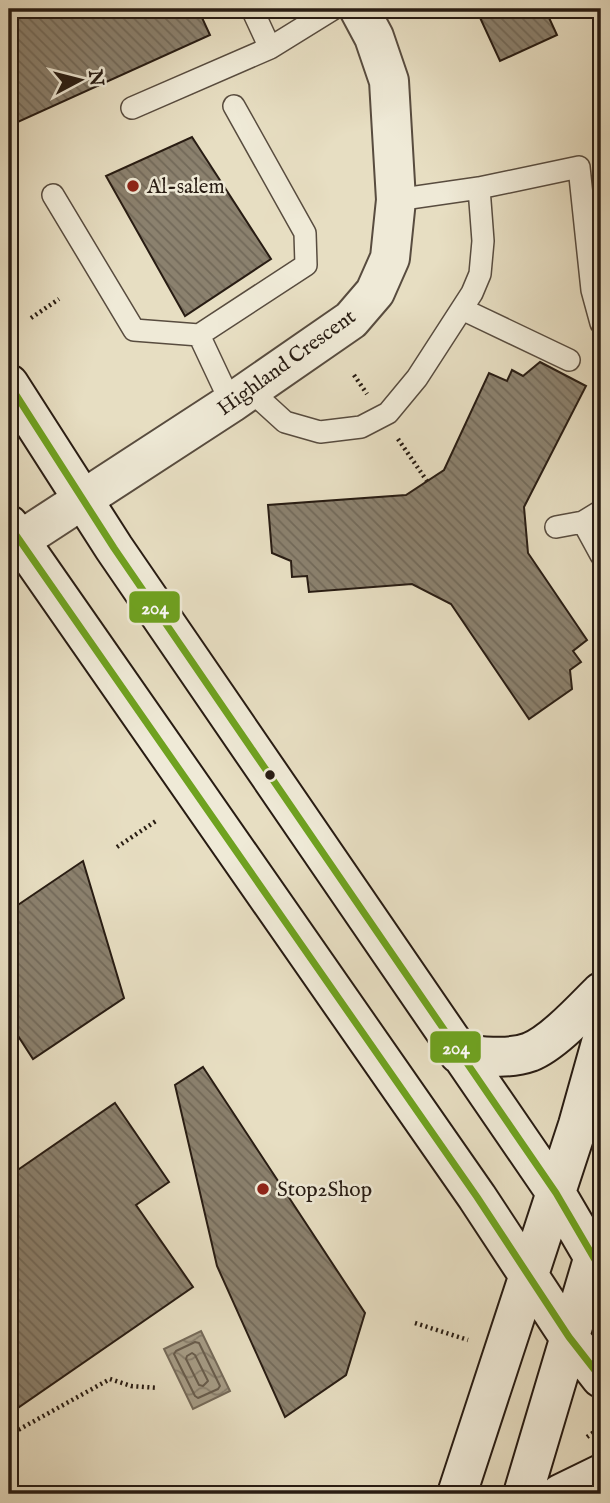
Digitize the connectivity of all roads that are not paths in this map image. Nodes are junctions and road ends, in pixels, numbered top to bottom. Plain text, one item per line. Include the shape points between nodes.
1 (252, 9) edge
2 (333, 9) edge
3 (359, 9) edge
4 (270, 48) junction
5 (234, 106) dead end
6 (132, 108) dead end
7 (479, 188) junction
8 (53, 195) dead end
9 (396, 200) junction
10 (462, 309) junction
11 (601, 323) edge
12 (199, 335) junction
13 (569, 360) dead end
14 (9, 384) edge
15 (241, 397) junction
16 (83, 500) junction
17 (601, 511) edge
18 (583, 522) junction
19 (556, 527) dead end
20 (14, 533) edge
21 (601, 555) edge
22 (601, 992) edge
23 (601, 1043) edge
24 (459, 1054) junction
25 (556, 1193) junction
26 (598, 1253) edge
27 (528, 1272) junction
28 (569, 1337) junction
29 (601, 1378) edge
30 (601, 1474) edge
31 (457, 1494) edge
32 (523, 1494) edge
33 (560, 1494) edge

1 - 4 lane
2 - 4 lane
3 - 9 main road, Highland Crescent via 389,81
4 - 6 lane
5 - 12 lane via 304,233 306,265
7 - 9 lane
7 - 10 lane via 480,274
7 - 11 lane via 579,167 592,290
8 - 12 lane via 134,330
9 - 15 main road, Highland Crescent via 390,258 375,292 351,320
10 - 13 lane
10 - 15 lane via 388,413 361,427 320,432 285,422
12 - 15 lane
14 - 16 main road
15 - 16 main road, Highland Crescent
16 - 20 main road, Highland Crescent
16 - 24 main road
17 - 18 lane
18 - 19 lane
18 - 21 lane
20 - 27 main road
22 - 24 main road via 572,1023 531,1052 497,1057
23 - 25 main road
24 - 25 main road
25 - 26 main road
25 - 27 main road
26 - 28 main road
27 - 28 main road
27 - 31 main road
28 - 29 main road
28 - 32 main road
30 - 33 main road

